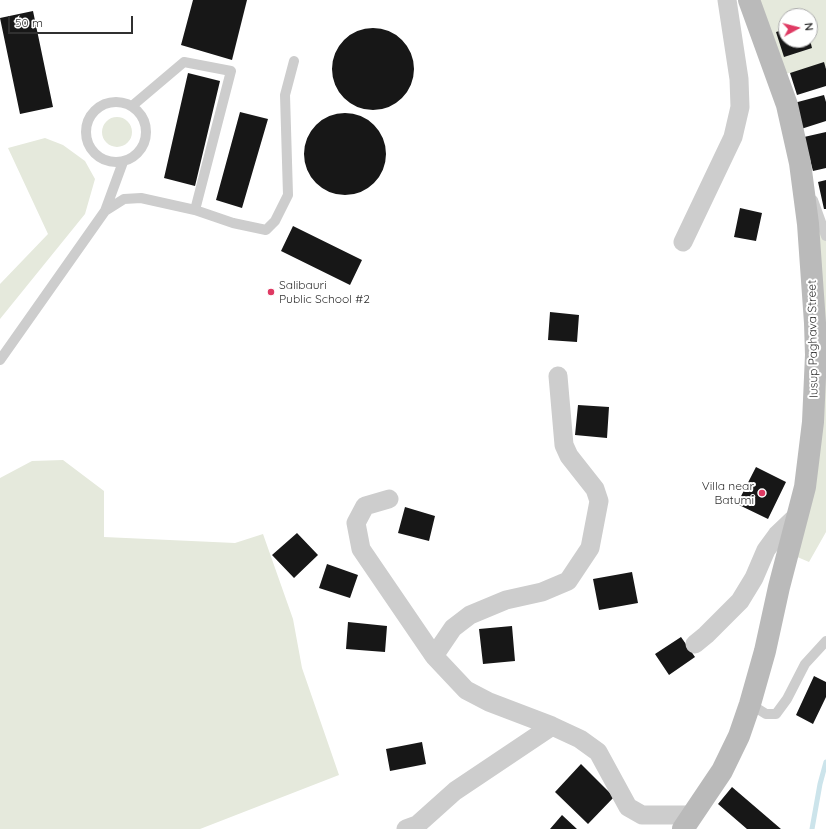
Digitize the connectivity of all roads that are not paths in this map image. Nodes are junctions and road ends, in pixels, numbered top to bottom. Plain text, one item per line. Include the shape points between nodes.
1 (727, 0) edge
2 (748, 0) edge
3 (294, 61) dead end
4 (132, 106) junction
5 (124, 162) junction
6 (801, 168) junction
7 (196, 210) junction
8 (106, 211) junction
9 (826, 236) edge
10 (683, 242) dead end
11 (0, 360) edge
12 (558, 376) dead end
13 (389, 499) dead end
14 (798, 515) junction
15 (826, 641) edge
16 (695, 644) dead end
17 (434, 656) junction
18 (750, 704) junction
19 (552, 726) junction
20 (687, 822) edge
21 (406, 829) edge

1 - 10 street via 739,78 740,107 733,137
2 - 6 street, Iusup Paghava Street via 787,105
3 - 7 lane via 285,96 288,195 275,222 266,230 233,223
4 - 5 lane via 140,113 147,132 140,151
4 - 5 lane via 118,102 103,104 89,118 86,127 86,137 96,154 104,160
4 - 7 lane via 184,62 231,71
5 - 8 lane
6 - 9 lane
6 - 14 street, Iusup Paghava Street via 810,250 816,355 811,455
7 - 8 lane via 141,198 124,199
8 - 11 lane
12 - 17 street via 564,445 569,456 595,489 599,502 590,548 568,581 542,592 506,600 470,616 453,628
13 - 17 street via 365,506 356,523 361,549
14 - 16 street via 766,550 754,578 740,601
14 - 18 street, Iusup Paghava Street
15 - 18 lane via 804,664 787,699 776,714 766,714
17 - 19 street via 466,690 489,702
18 - 20 street, Iusup Paghava Street via 739,736 722,771
19 - 20 street via 580,739 598,752 628,806 642,815
19 - 21 street via 455,791 417,825

